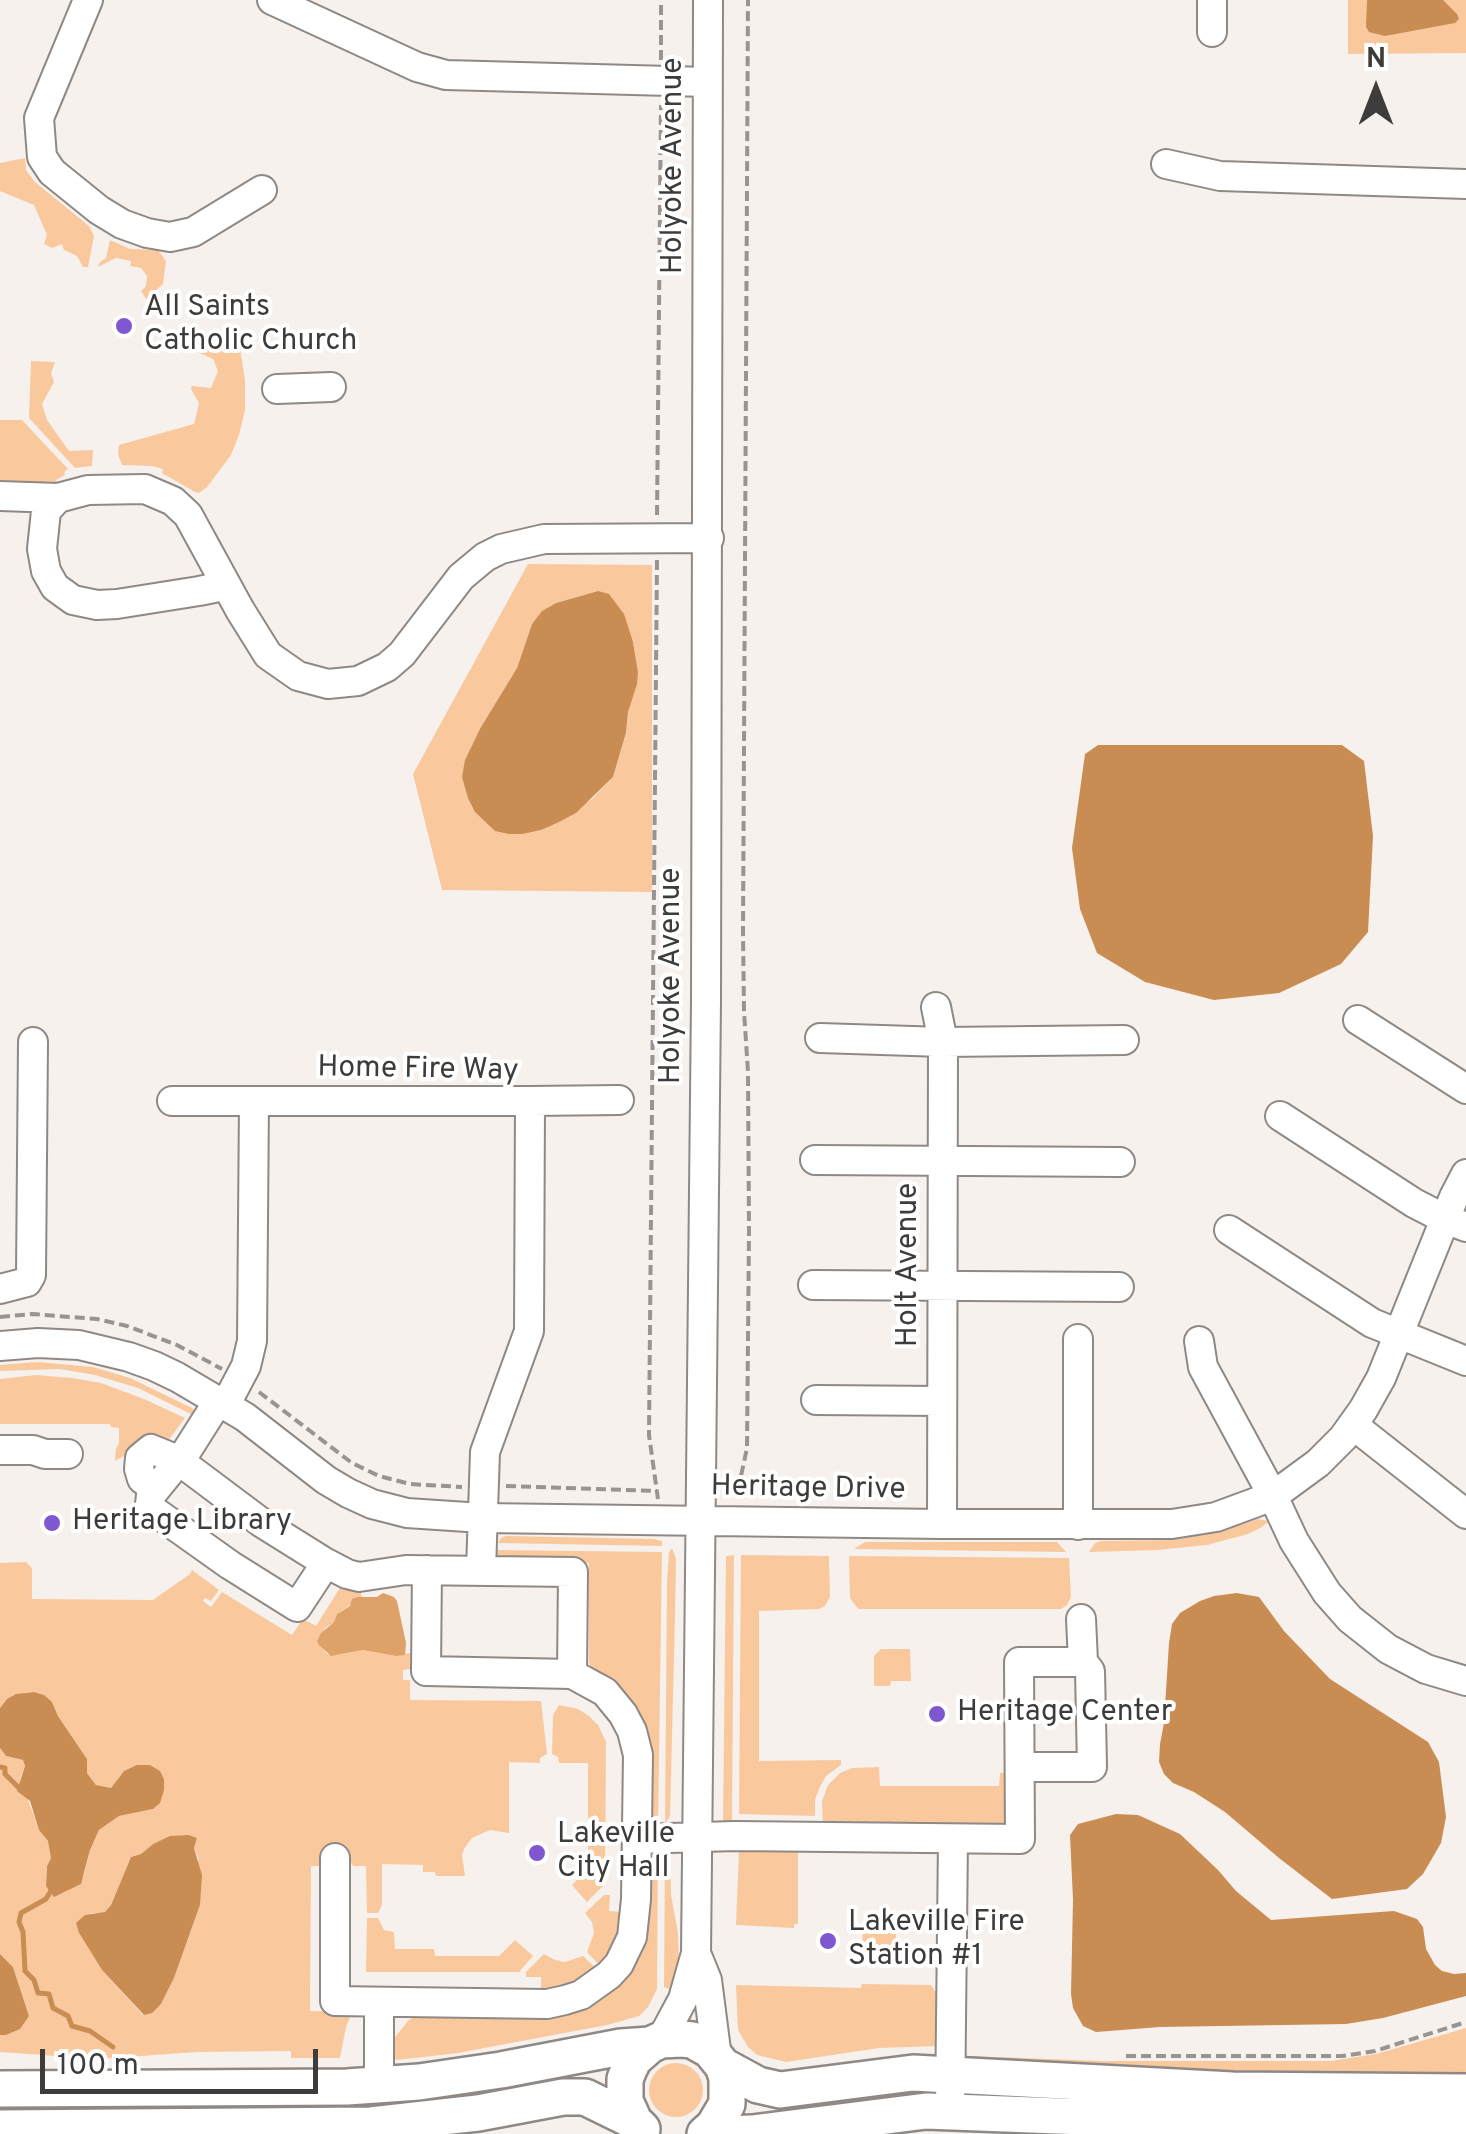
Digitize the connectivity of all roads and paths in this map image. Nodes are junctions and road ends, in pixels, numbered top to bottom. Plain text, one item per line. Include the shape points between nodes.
1 (88, 0) edge
2 (272, 0) edge
3 (662, 0) edge
4 (708, 0) edge
5 (748, 0) edge
6 (1212, 0) edge
7 (1212, 32) dead end
8 (661, 82) junction
9 (708, 82) junction
10 (1166, 164) dead end
11 (1466, 184) edge
12 (262, 190) dead end
13 (331, 387) dead end
14 (276, 389) dead end
15 (0, 496) edge
16 (58, 498) junction
17 (708, 538) junction
18 (657, 539) junction
19 (224, 581) junction
20 (936, 1007) dead end
21 (1358, 1020) dead end
22 (820, 1038) dead end
23 (1124, 1040) dead end
24 (33, 1042) dead end
25 (944, 1042) junction
26 (1466, 1089) edge
27 (619, 1100) dead end
28 (172, 1101) dead end
29 (254, 1101) junction
30 (530, 1101) junction
31 (1280, 1116) dead end
32 (815, 1160) dead end
33 (943, 1162) junction
34 (1120, 1162) dead end
35 (1466, 1174) edge
36 (1455, 1223) edge
37 (1229, 1230) dead end
38 (813, 1284) dead end
39 (942, 1284) junction
40 (1118, 1287) dead end
41 (0, 1289) edge
42 (0, 1318) edge
43 (1399, 1335) junction
44 (1078, 1339) dead end
45 (1199, 1340) dead end
46 (0, 1346) edge
47 (1466, 1361) edge
48 (228, 1395) junction
49 (816, 1400) dead end
50 (942, 1401) junction
51 (1353, 1425) junction
52 (0, 1450) edge
53 (68, 1454) dead end
54 (178, 1460) junction
55 (484, 1486) junction
56 (656, 1490) junction
57 (738, 1490) dead end
58 (1272, 1496) junction
59 (658, 1499) dead end
60 (1466, 1514) edge
61 (482, 1518) junction
62 (701, 1520) junction
63 (942, 1524) junction
64 (1078, 1525) junction
65 (326, 1563) junction
66 (427, 1570) junction
67 (481, 1570) junction
68 (1081, 1619) dead end
69 (1083, 1662) junction
70 (572, 1674) junction
71 (1466, 1681) edge
72 (1020, 1768) junction
73 (698, 1837) junction
74 (636, 1839) junction
75 (953, 1839) junction
76 (335, 1858) dead end
77 (696, 1953) junction
78 (380, 2003) junction
79 (1466, 2022) edge
80 (656, 2043) junction
81 (1122, 2056) dead end
82 (720, 2062) junction
83 (950, 2074) junction
84 (379, 2085) junction
85 (0, 2089) edge
86 (1466, 2092) edge
87 (950, 2112) junction
88 (1466, 2120) edge
89 (0, 2128) edge
90 (642, 2129) edge
91 (705, 2134) edge
92 (726, 2134) edge

1 - 12 street via 38,118 42,156 52,172 112,218 170,237 192,232
2 - 8 street via 430,72
3 - 8 path
4 - 9 street, Holyoke Avenue
5 - 57 path via 743,953 749,1231 747,1448
6 - 7 street
8 - 9 street
8 - 18 path
9 - 17 street, Holyoke Avenue
10 - 11 street via 1220,176
13 - 14 street
15 - 16 street
16 - 19 street via 132,488 164,496 188,515
16 - 19 street via 46,511 43,560 55,587 72,600 117,604 200,592
17 - 18 street
17 - 62 street, Holyoke Avenue
18 - 19 street via 544,539 492,553 461,577 394,662 368,678 337,684 307,680 274,661
18 - 56 path via 649,1435
20 - 25 street, Holt Avenue
21 - 26 street
22 - 25 street
23 - 25 street
24 - 41 street via 31,1275
25 - 33 street, Holt Avenue
27 - 30 street
28 - 29 street, Home Fire Way
29 - 30 street, Home Fire Way
29 - 48 street via 252,1342
30 - 55 street, Home Fire Way via 529,1331 485,1452
31 - 36 street
32 - 33 street
33 - 34 street
33 - 39 street, Holt Avenue
35 - 36 street, Heritage Drive
36 - 43 street, Heritage Drive
37 - 43 street
38 - 39 street
39 - 40 street
39 - 50 street, Holt Avenue
42 - 48 path via 81,1317 127,1326 178,1345
43 - 47 street
43 - 51 street, Heritage Drive
44 - 64 street
45 - 58 street via 1203,1367
46 - 48 street, Heritage Drive via 104,1351
48 - 54 street
48 - 55 path via 252,1387 379,1476 440,1487
48 - 61 street, Heritage Drive via 326,1480 372,1504 426,1516
49 - 50 street
50 - 63 street, Holt Avenue
51 - 58 street, Heritage Drive via 1331,1451
51 - 60 street
52 - 53 street
54 - 65 street
54 - 65 street via 155,1489 151,1508 230,1565 297,1607
55 - 56 path
55 - 61 street, Home Fire Way
56 - 59 path
58 - 64 street, Heritage Drive via 1194,1521
58 - 71 street via 1315,1576 1350,1619 1406,1660
61 - 62 street, Heritage Drive
61 - 67 street, Home Fire Way
62 - 63 street, Heritage Drive
62 - 73 street, Holyoke Avenue
63 - 64 street, Heritage Drive
65 - 66 street via 359,1577
66 - 67 street
66 - 70 street via 426,1671
67 - 70 street via 573,1572
68 - 69 street
69 - 72 street via 1020,1662
69 - 72 street via 1090,1671 1092,1768
70 - 74 street via 612,1698 632,1731 638,1754
72 - 75 street via 1020,1840
73 - 74 street
73 - 75 street
73 - 77 street, Holyoke Avenue
74 - 78 street via 632,1937 596,1986 547,2004
75 - 83 street
76 - 78 street via 334,2001
77 - 80 street, Holyoke Avenue via 683,1998
77 - 82 street, Holyoke Avenue
78 - 84 street
79 - 81 path via 1342,2056
80 - 82 main road via 692,2040
80 - 84 main road
80 - 90 main road via 634,2060 626,2080 626,2101
82 - 83 main road via 780,2090
82 - 91 main road via 727,2104
83 - 86 main road via 1232,2090
83 - 87 street
84 - 85 main road
87 - 88 main road via 1216,2122
87 - 92 main road
89 - 90 main road via 371,2125 585,2097

